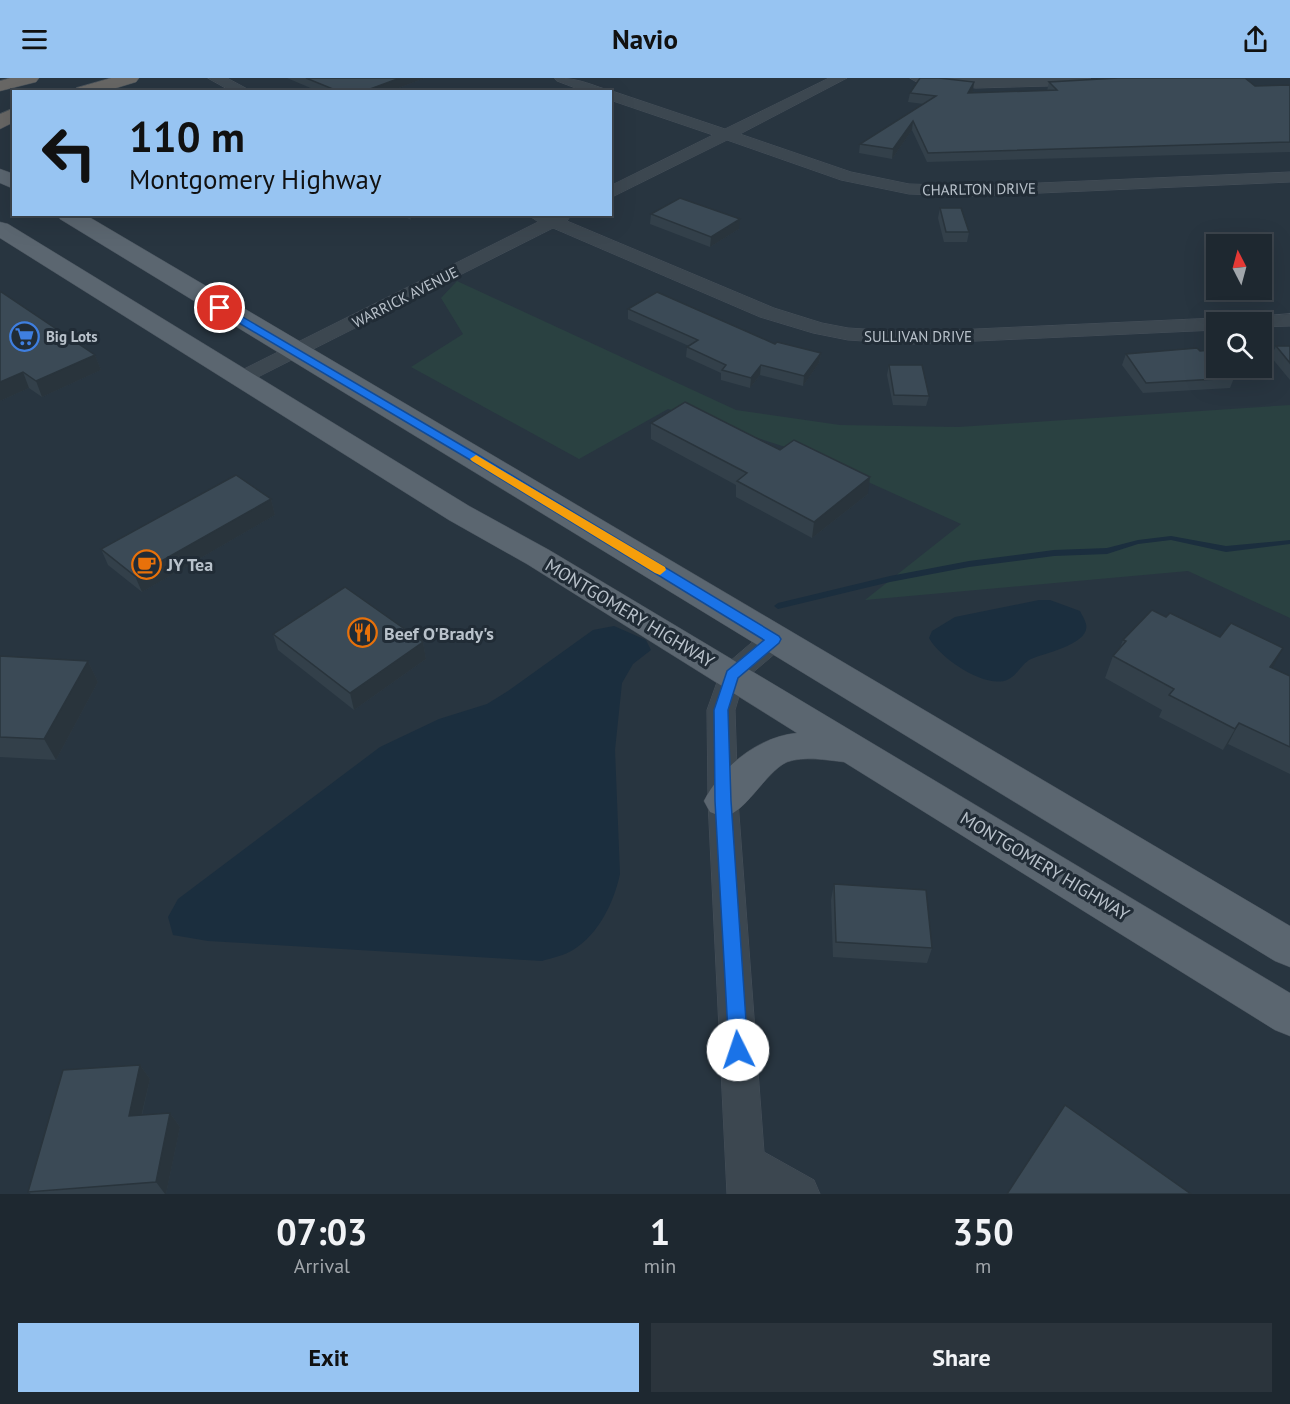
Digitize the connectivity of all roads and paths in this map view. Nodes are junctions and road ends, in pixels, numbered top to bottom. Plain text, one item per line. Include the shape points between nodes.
1 (30, 78) edge
2 (129, 78) edge
3 (215, 78) edge
4 (562, 78) edge
5 (840, 78) edge
6 (917, 78) edge
7 (1096, 81) edge
8 (0, 86) edge
9 (89, 90) edge
10 (242, 90) edge
11 (595, 90) edge
12 (612, 96) edge
13 (12, 114) edge
14 (0, 123) edge
15 (727, 135) junction
16 (1290, 177) edge
17 (612, 192) edge
18 (71, 216) edge
19 (552, 217) edge
20 (0, 229) edge
21 (1272, 321) edge
22 (1290, 321) edge
23 (1206, 324) edge
24 (296, 352) junction
25 (241, 378) junction
26 (774, 639) junction
27 (732, 675) junction
28 (854, 749) junction
29 (723, 801) junction
30 (1290, 948) edge
31 (1290, 1016) edge
32 (746, 1179) edge
33 (800, 1194) edge

1 - 8 highway
2 - 9 highway
3 - 10 street
4 - 11 street
5 - 15 street
6 - 7 street via 994,84
12 - 15 street, CHARLTON DRIVE
13 - 14 highway
15 - 16 street, CHARLTON DRIVE via 862,180 930,191
15 - 17 street
18 - 24 main road
19 - 23 street, SULLIVAN DRIVE via 769,314 832,332 871,338 911,338
19 - 24 street, WARRICK AVENUE
20 - 25 main road, MONTGOMERY HIGHWAY
21 - 22 street
24 - 25 street, WARRICK AVENUE
24 - 26 main road
25 - 27 main road, MONTGOMERY HIGHWAY
26 - 27 street
26 - 30 main road
27 - 28 main road, MONTGOMERY HIGHWAY
27 - 29 street via 721,710
28 - 29 main road via 810,744 769,754 754,765
28 - 31 main road, MONTGOMERY HIGHWAY
29 - 32 street
32 - 33 street

